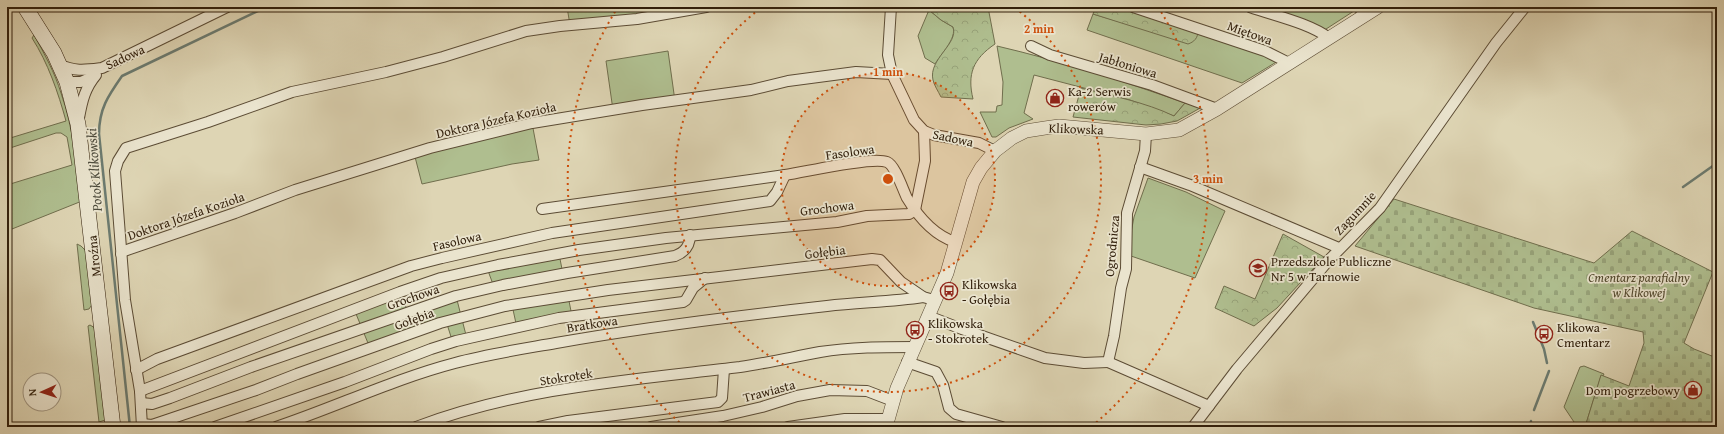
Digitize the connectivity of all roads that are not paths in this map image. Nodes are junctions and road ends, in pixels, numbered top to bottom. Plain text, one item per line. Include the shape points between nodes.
1 (25, 7) edge
2 (227, 7) edge
3 (706, 7) edge
4 (891, 7) edge
5 (1133, 7) edge
6 (1250, 7) edge
7 (1525, 7) edge
8 (1368, 9) edge
9 (1329, 38) junction
10 (1031, 46) dead end
11 (1289, 63) junction
12 (59, 64) junction
13 (79, 71) junction
14 (99, 71) junction
15 (892, 74) junction
16 (67, 82) junction
17 (1217, 109) junction
18 (78, 124) junction
19 (924, 131) junction
20 (1146, 134) junction
21 (995, 151) junction
22 (1140, 167) junction
23 (785, 175) junction
24 (542, 209) dead end
25 (915, 210) junction
26 (690, 235) junction
27 (955, 242) junction
28 (1339, 248) junction
29 (121, 254) junction
30 (705, 278) junction
31 (928, 299) junction
32 (928, 316) junction
33 (914, 347) junction
34 (908, 362) junction
35 (1108, 362) junction
36 (724, 369) junction
37 (136, 370) junction
38 (140, 391) junction
39 (893, 401) junction
40 (141, 403) junction
41 (1209, 406) junction
42 (887, 423) edge
43 (142, 426) edge
44 (112, 427) edge
45 (215, 427) edge
46 (276, 427) edge
47 (416, 427) edge
48 (539, 427) edge
49 (651, 427) edge
50 (788, 427) edge
51 (1002, 427) edge
52 (1193, 427) edge

1 - 12 main road via 41,29
2 - 14 street, Sadowa
3 - 29 street via 637,19 526,31 386,72 292,92 126,148 115,171
4 - 15 street, Sadowa via 888,55
5 - 11 street, Miętowa via 1265,51
6 - 9 street via 1304,26
7 - 28 street, Zagumnie via 1496,43 1380,208
8 - 9 street, Klikowska
9 - 11 street, Klikowska
10 - 17 street, Jabłoniowa via 1050,55 1152,85
11 - 17 street, Klikowska
12 - 13 street, Sadowa
12 - 16 main road, Mroźna
13 - 14 street, Sadowa
13 - 16 street
14 - 16 street via 81,82
14 - 18 street via 85,90
15 - 19 street, Sadowa via 914,120
15 - 29 street, Doktora Józefa Kozioła via 856,72 788,81 751,90 543,121 504,130 430,148 295,190
16 - 18 main road, Mroźna
17 - 20 street, Klikowska via 1178,130
18 - 44 main road, Mroźna
19 - 21 street, Sadowa via 979,143
19 - 25 street via 925,161
20 - 21 street, Klikowska via 1059,126 1026,131
20 - 22 street, Ogrodnicza via 1145,151
21 - 27 street, Klikowska via 973,182
22 - 28 street via 1190,185
22 - 35 street, Ogrodnicza via 1127,213 1126,269 1120,288
23 - 24 street, Fasolowa
23 - 25 street, Fasolowa via 873,160 889,162
23 - 37 street, Fasolowa via 770,201 552,233 411,266 157,359
25 - 26 street, Grochowa via 909,214 867,216 837,222
25 - 27 street via 940,236
26 - 38 street, Grochowa via 579,250 441,278 341,313
26 - 40 street, Grochowa via 690,243 683,253 675,256 567,273 456,296 170,398 152,404
27 - 31 street, Klikowska via 947,273
28 - 41 street, Zagumnie via 1236,369
29 - 37 street
30 - 31 street, Gołębia via 872,259 880,260 897,278
30 - 43 street, Gołębia via 505,306 440,323 249,392 152,425
30 - 45 street via 693,288 683,302 559,318 456,341
31 - 32 street, Klikowska
31 - 46 street, Bratkowa via 845,304 686,323 510,351 416,375
32 - 33 street, Klikowska
32 - 35 street via 1046,358 1084,363
33 - 34 street, Klikowska
33 - 36 street, Stokrotek via 868,347 821,352 780,362
34 - 39 street, Klikowska
34 - 51 street via 936,372 943,384 949,408 956,414
35 - 41 street
36 - 47 street, Stokrotek via 608,383 529,396 450,414
36 - 48 street via 722,398 718,402
37 - 38 street
38 - 40 street
39 - 42 street, Klikowska
39 - 49 street, Trawiasta via 867,391 830,390 723,416
40 - 43 street
41 - 52 street, Zagumnie
42 - 50 street via 845,419

